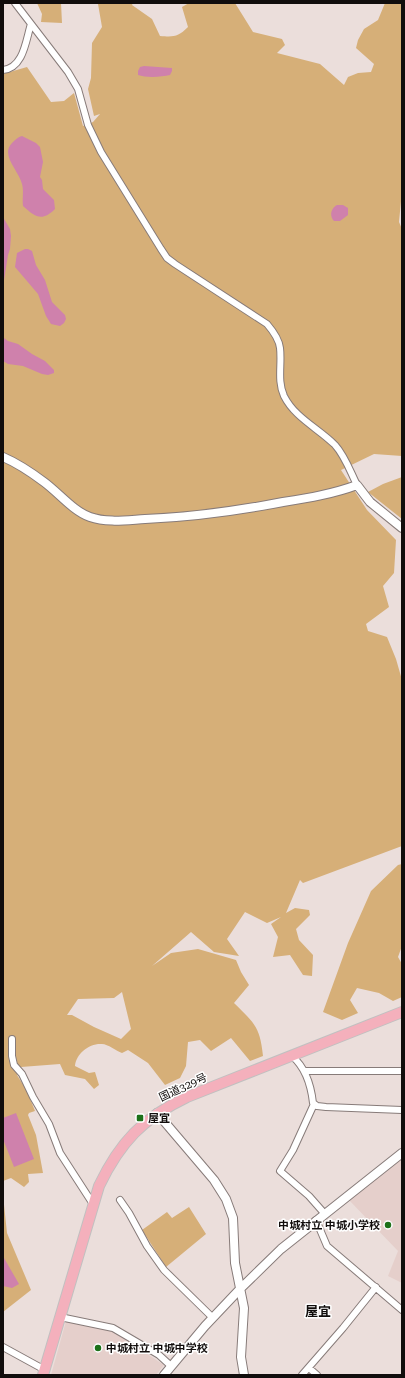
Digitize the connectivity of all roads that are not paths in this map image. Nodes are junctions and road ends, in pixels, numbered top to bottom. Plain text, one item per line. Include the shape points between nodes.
1 (15, 3) edge
2 (30, 24) junction
3 (3, 70) edge
4 (3, 457) edge
5 (357, 485) junction
6 (402, 528) edge
7 (402, 1012) edge
8 (12, 1038) dead end
9 (292, 1056) junction
10 (304, 1071) junction
11 (402, 1071) edge
12 (314, 1104) junction
13 (402, 1110) edge
14 (157, 1113) junction
15 (402, 1153) edge
16 (120, 1200) dead end
17 (93, 1204) junction
18 (324, 1214) junction
19 (316, 1220) junction
20 (376, 1287) junction
21 (240, 1289) junction
22 (402, 1310) edge
23 (60, 1317) junction
24 (212, 1318) junction
25 (3, 1346) edge
26 (171, 1366) junction
27 (309, 1368) junction
28 (44, 1372) edge
29 (164, 1375) edge
30 (244, 1375) edge
31 (302, 1375) edge
32 (317, 1375) edge

1 - 2 street
2 - 3 street via 20,59
2 - 5 street via 68,72 78,89 88,125 101,152 167,258 267,324 280,347 280,383 284,397 299,416 341,452
4 - 5 street via 43,481 77,510 89,516 113,520 215,514 340,492
5 - 6 street via 370,502
7 - 9 highway, 国道329号
8 - 17 street via 14,1065 22,1074 60,1153
9 - 10 street
9 - 14 highway, 国道329号 via 186,1097
10 - 11 street
10 - 12 street via 311,1087
12 - 13 street via 326,1107
12 - 18 street via 293,1150 280,1171 309,1196
14 - 17 highway, 国道329号 via 142,1124 117,1153 102,1180
14 - 21 street via 214,1180 226,1199 233,1218 235,1263
15 - 18 street
16 - 24 street via 164,1270
17 - 23 highway, 国道329号
18 - 19 street
19 - 20 street via 327,1246
19 - 21 street via 281,1249
20 - 22 street
20 - 27 street
21 - 24 street
21 - 30 street via 244,1308 241,1357
23 - 26 street via 113,1328 159,1355
23 - 28 highway, 国道329号
24 - 26 street
25 - 28 street
26 - 29 street
27 - 31 street
27 - 32 street

